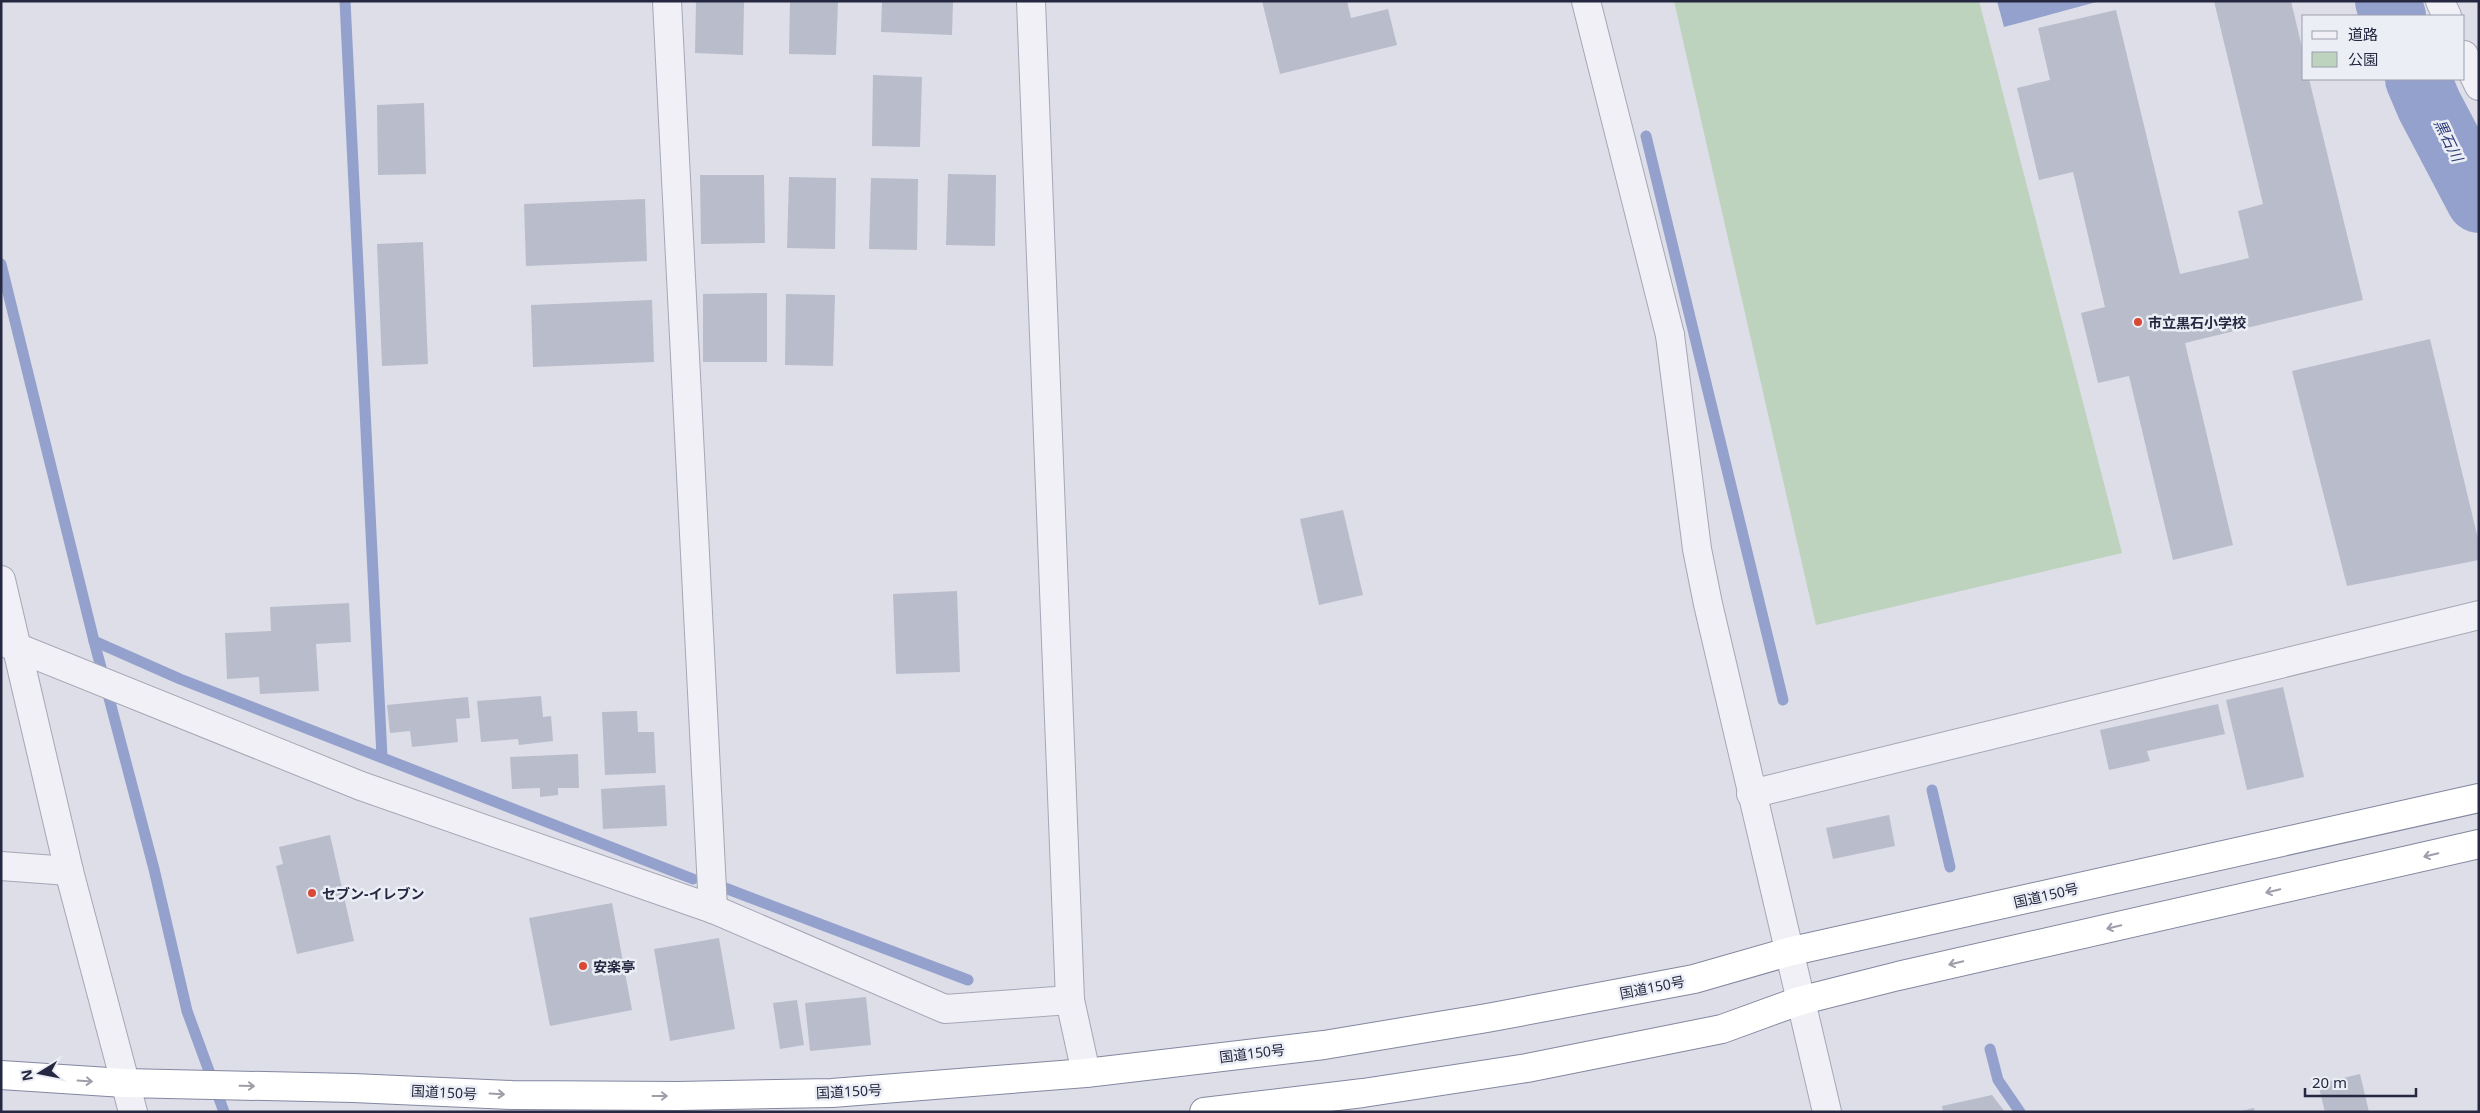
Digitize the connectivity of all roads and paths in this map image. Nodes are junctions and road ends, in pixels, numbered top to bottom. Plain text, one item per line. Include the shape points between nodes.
1 (667, 1) edge
2 (1030, 1) edge
3 (1586, 1) edge
4 (2440, 1) edge
5 (2446, 15) edge
6 (2465, 57) edge
7 (2479, 86) edge
8 (1, 580) edge
9 (2479, 615) edge
10 (9, 645) edge
11 (1751, 794) junction
12 (2479, 798) edge
13 (2479, 844) edge
14 (1, 866) edge
15 (69, 871) junction
16 (713, 909) junction
17 (1788, 952) junction
18 (1070, 1000) junction
19 (1799, 1000) junction
20 (1086, 1073) junction
21 (1, 1075) edge
22 (124, 1083) junction
23 (133, 1112) edge
24 (1204, 1112) edge
25 (1827, 1112) edge

1 - 16 street
2 - 18 street
3 - 11 street via 1670,335 1697,549
4 - 5 street
6 - 7 street
8 - 10 street
9 - 11 street
10 - 15 street
10 - 16 street via 361,786
11 - 17 street
12 - 17 highway, 国道150号
13 -> 19 highway
14 - 15 street
15 - 22 street
16 - 18 street via 945,1009
17 - 19 street
17 - 20 highway, 国道150号 via 1694,979 1488,1018 1324,1045
18 - 20 street
19 - 24 highway via 1722,1029 1527,1068 1363,1093
19 - 25 street
22 -> 20 highway, 国道150号 via 512,1095 678,1096 832,1093
21 -> 22 highway, 国道150号
22 - 23 street

